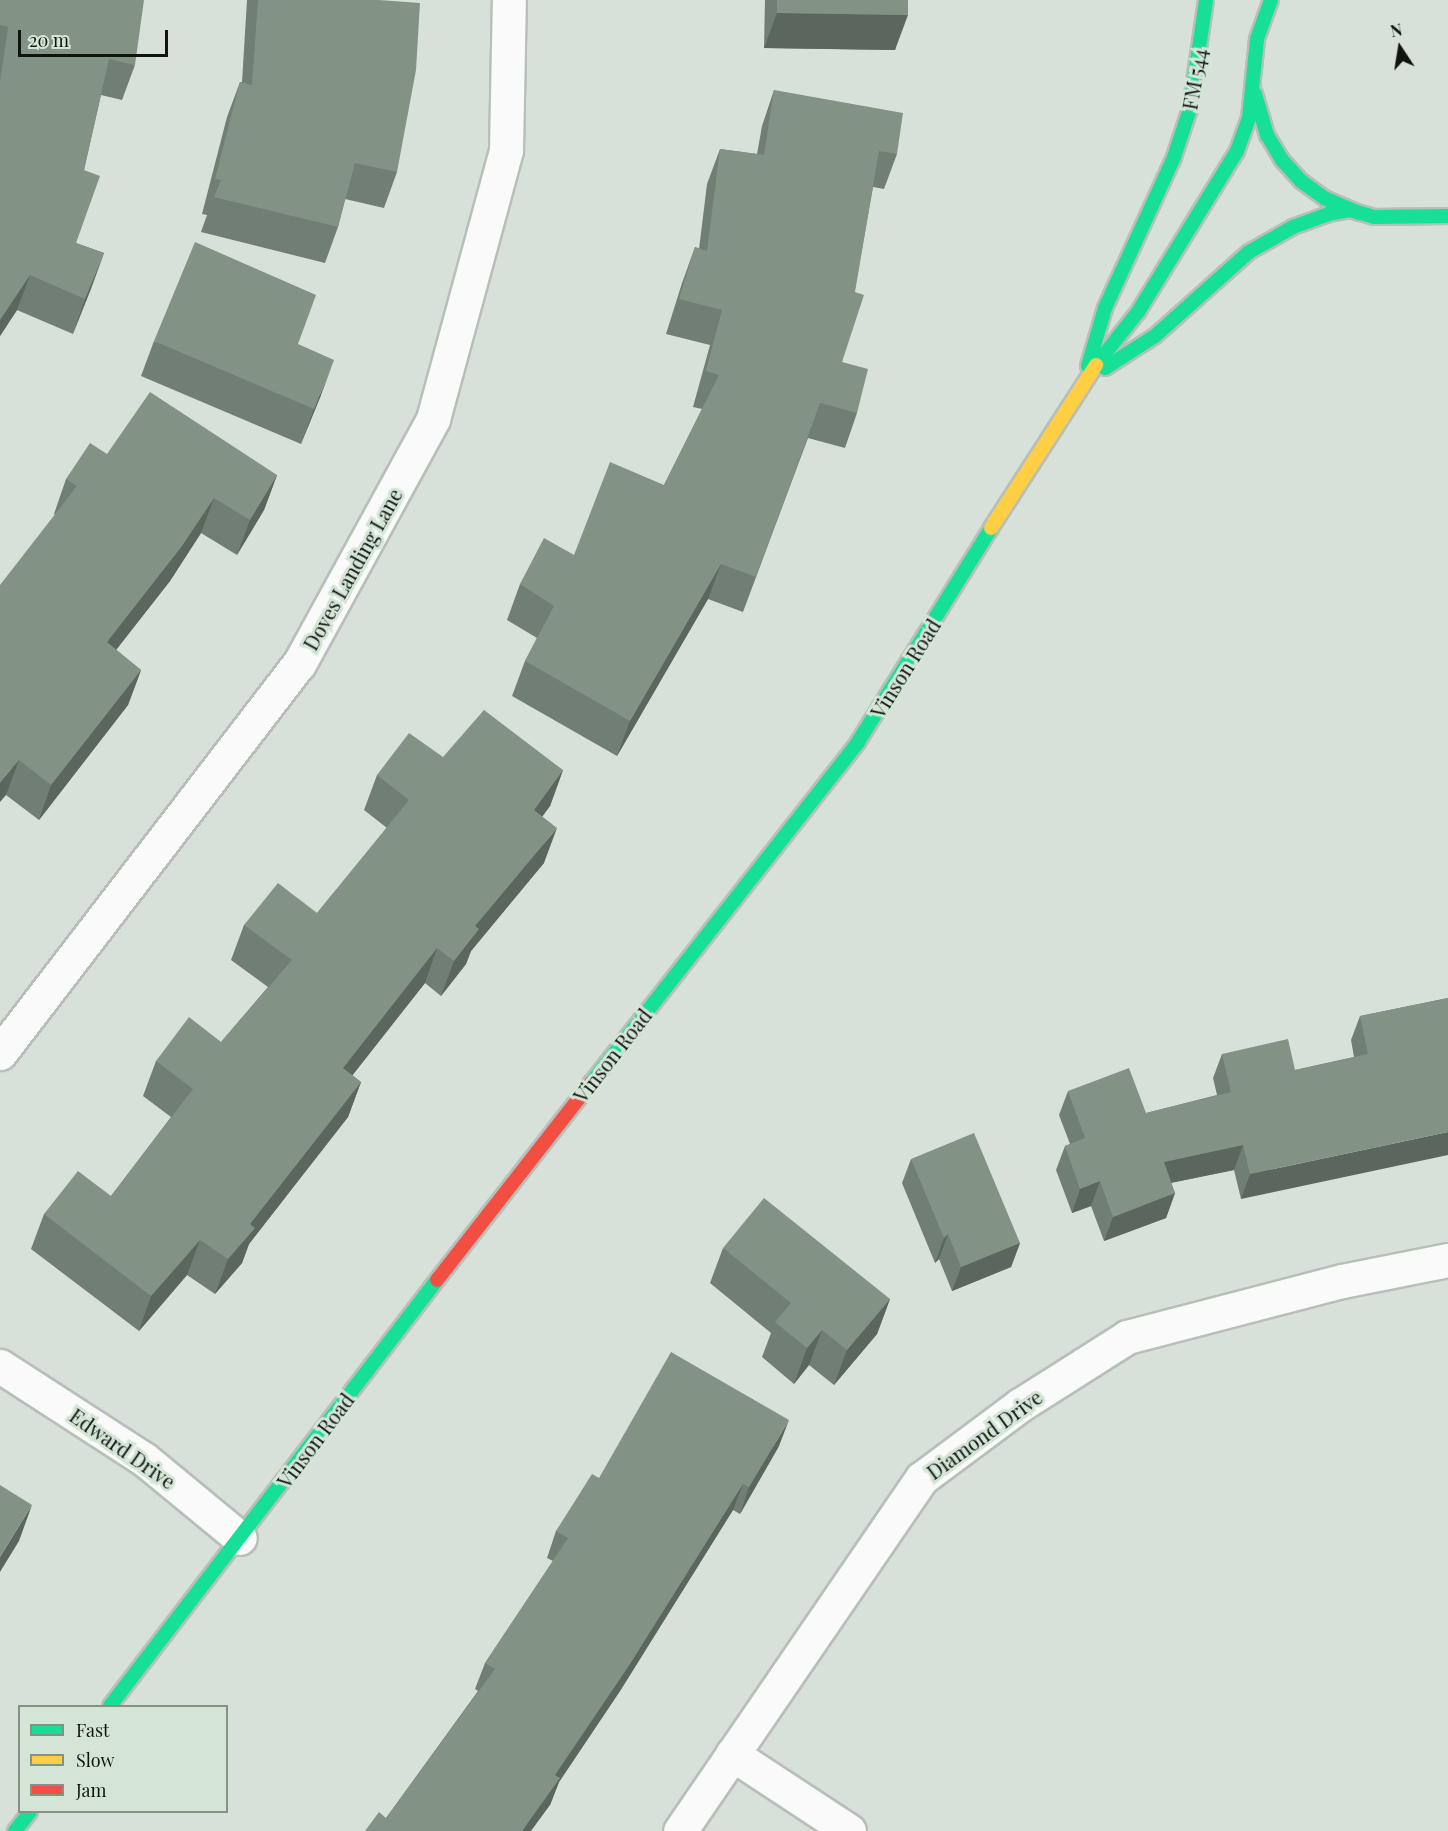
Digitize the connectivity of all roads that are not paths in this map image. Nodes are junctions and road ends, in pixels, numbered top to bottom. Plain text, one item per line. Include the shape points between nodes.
1 (509, 0) edge
2 (1206, 0) edge
3 (1272, 1) edge
4 (1253, 81) junction
5 (1350, 210) junction
6 (1446, 214) edge
7 (1083, 382) junction
8 (0, 1053) edge
9 (1448, 1260) edge
10 (0, 1366) edge
11 (240, 1538) junction
12 (112, 1705) edge
13 (732, 1754) junction
14 (29, 1813) edge
15 (15, 1831) edge
16 (680, 1831) edge
17 (849, 1831) edge

1 - 8 street, Doves Landing Lane via 506,150 434,419 299,664
2 - 7 street, FM 544 via 1190,109 1174,157 1105,308
3 - 4 street via 1257,39
4 - 5 street via 1257,108 1282,160 1324,198
4 - 7 street via 1249,118 1237,151 1138,312
5 - 6 street via 1374,217
5 - 7 street via 1293,227 1249,252 1155,336
7 - 11 street, Vinson Road via 858,742 518,1175
9 - 13 street, Diamond Drive via 1342,1281 1127,1337 1020,1405 922,1478
10 - 11 street, Edward Drive via 144,1459
11 - 12 street, Vinson Road
13 - 16 street, Diamond Drive
13 - 17 street
14 - 15 street

